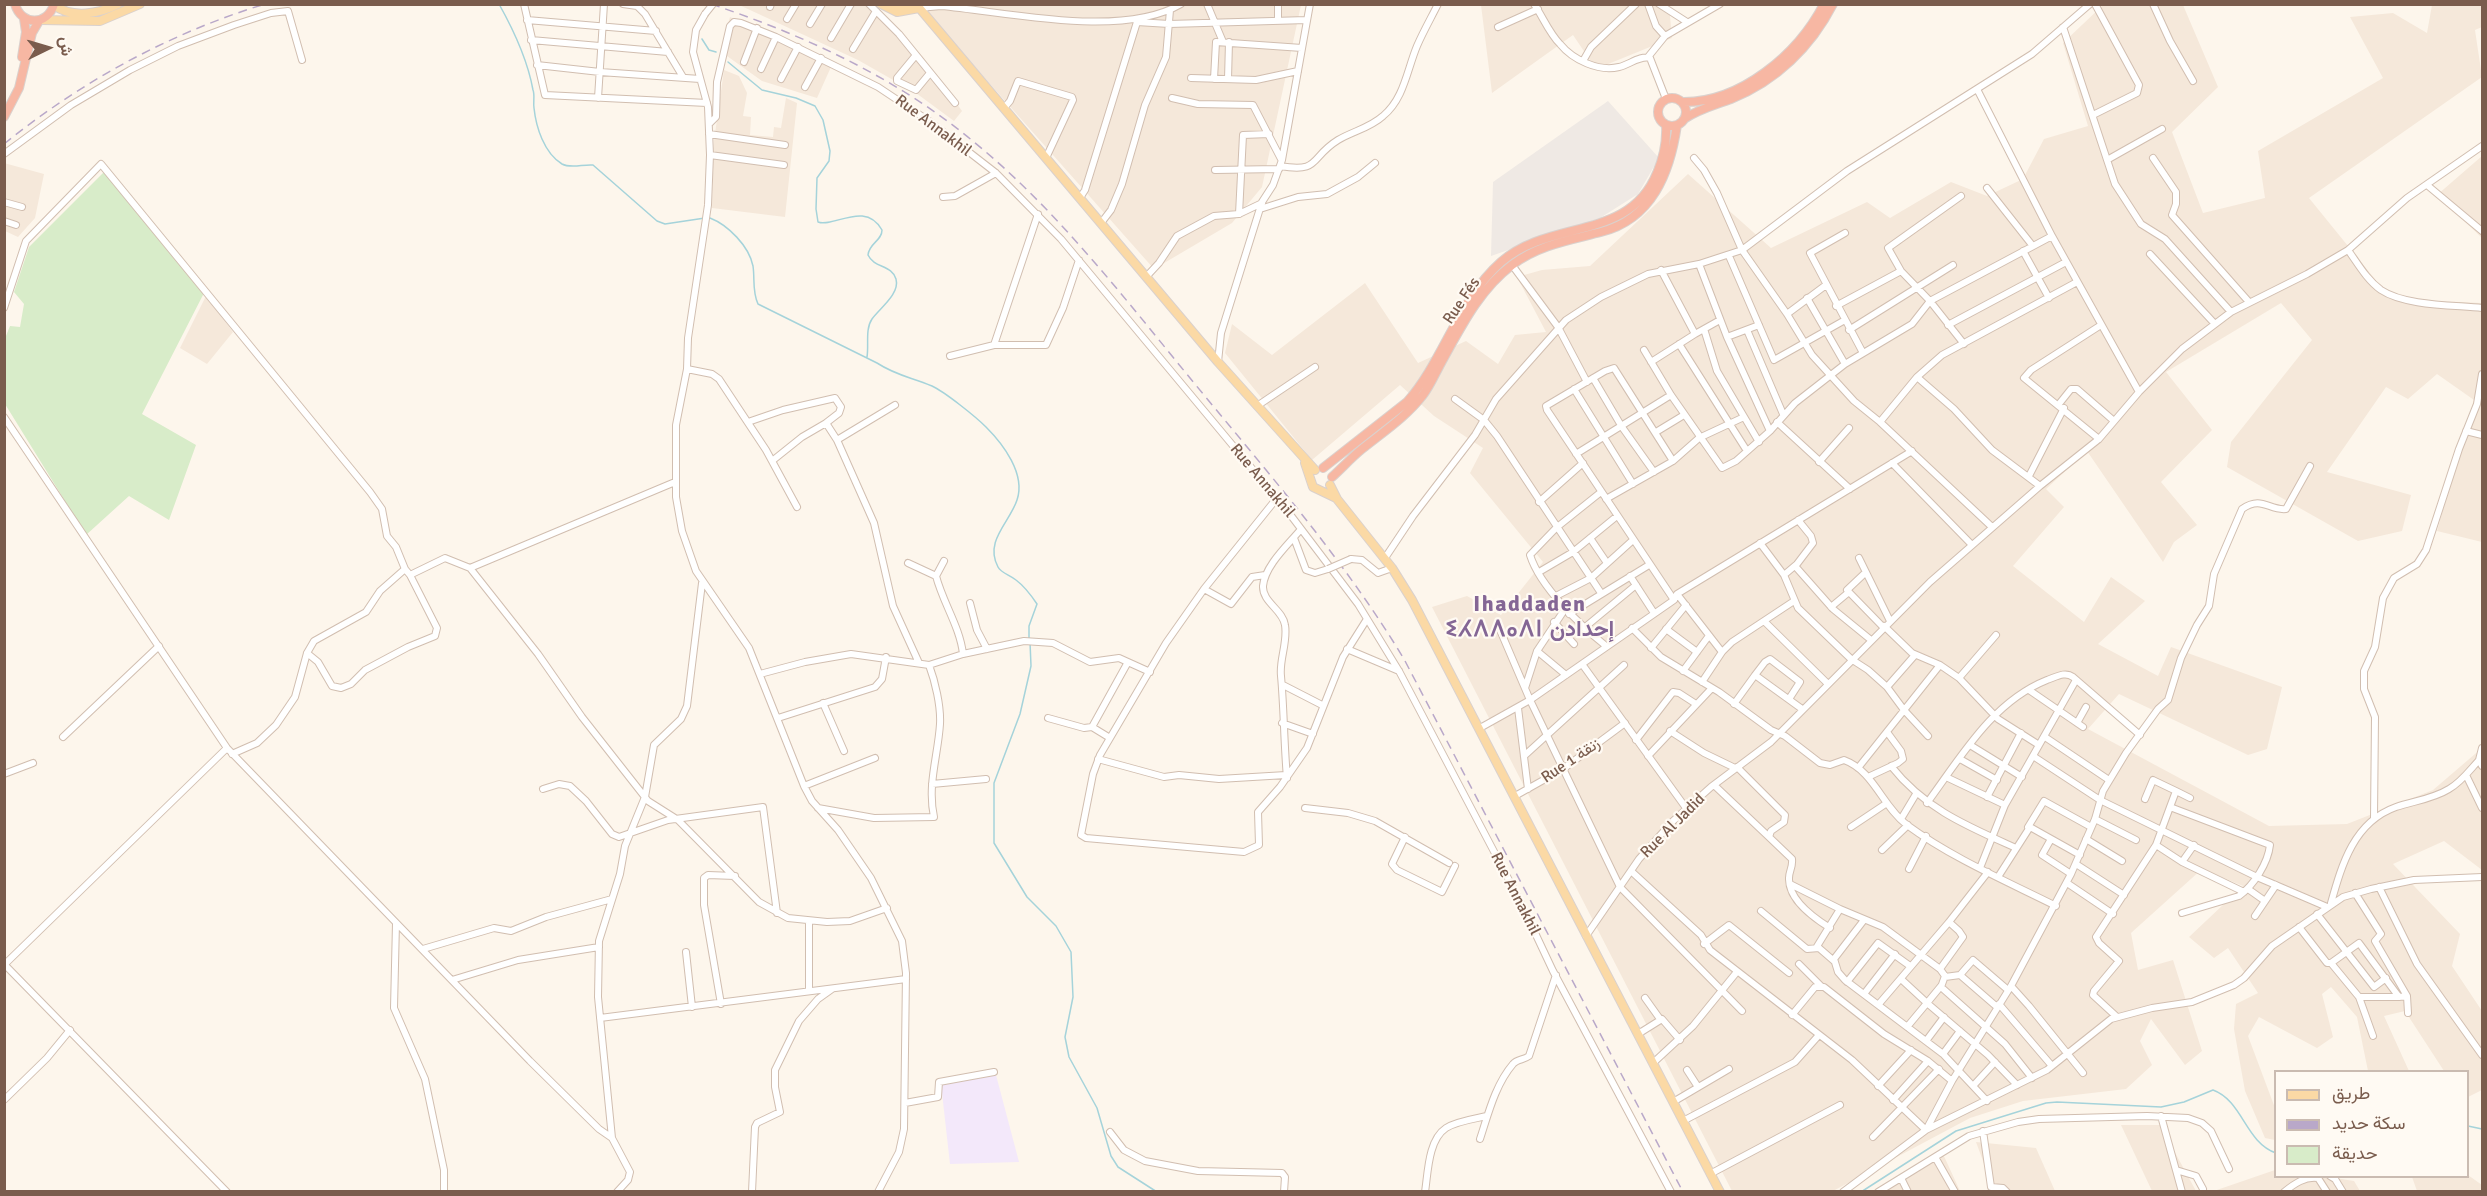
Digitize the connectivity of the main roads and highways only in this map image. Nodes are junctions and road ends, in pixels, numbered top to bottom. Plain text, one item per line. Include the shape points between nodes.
1 (15, 4) edge
2 (118, 4) edge
3 (140, 4) edge
4 (897, 4) edge
5 (1824, 4) edge
6 (1833, 4) edge
7 (54, 5) edge
8 (918, 6) edge
9 (879, 8) edge
10 (24, 19) junction
11 (40, 21) junction
12 (1682, 102) junction
13 (4, 107) edge
14 (4, 117) edge
15 (1681, 122) junction
16 (1666, 125) junction
17 (1316, 471) junction
18 (1331, 481) junction
19 (1320, 490) junction
20 (1337, 499) junction
21 (1720, 1191) edge

1 - 10 highway
2 - 7 main road via 88,14 60,10
3 - 11 main road via 100,21
4 - 8 main road
5 - 12 highway via 1805,35 1770,68 1729,92
6 - 15 highway via 1811,40 1775,74
7 - 11 highway
8 - 9 main road via 897,12
8 - 17 main road via 1218,362
10 - 11 highway
10 - 13 highway via 22,61
11 - 14 highway via 32,33 19,88
12 - 15 highway via 1686,113
12 - 16 highway via 1672,98 1661,103 1658,115
15 - 16 highway
15 - 18 highway, Rue Fés via 1663,177 1640,213 1612,228 1535,251 1490,283 1424,393
16 - 17 highway, Rue Fés via 1667,143 1659,169 1652,186 1633,209 1614,219 1524,247 1502,262 1480,285 1419,389
17 - 18 main road via 1327,470
17 - 19 main road via 1313,487
18 - 19 main road, Rue Fés
18 - 20 main road
19 - 20 main road
20 - 21 main road via 1385,558 1412,600

